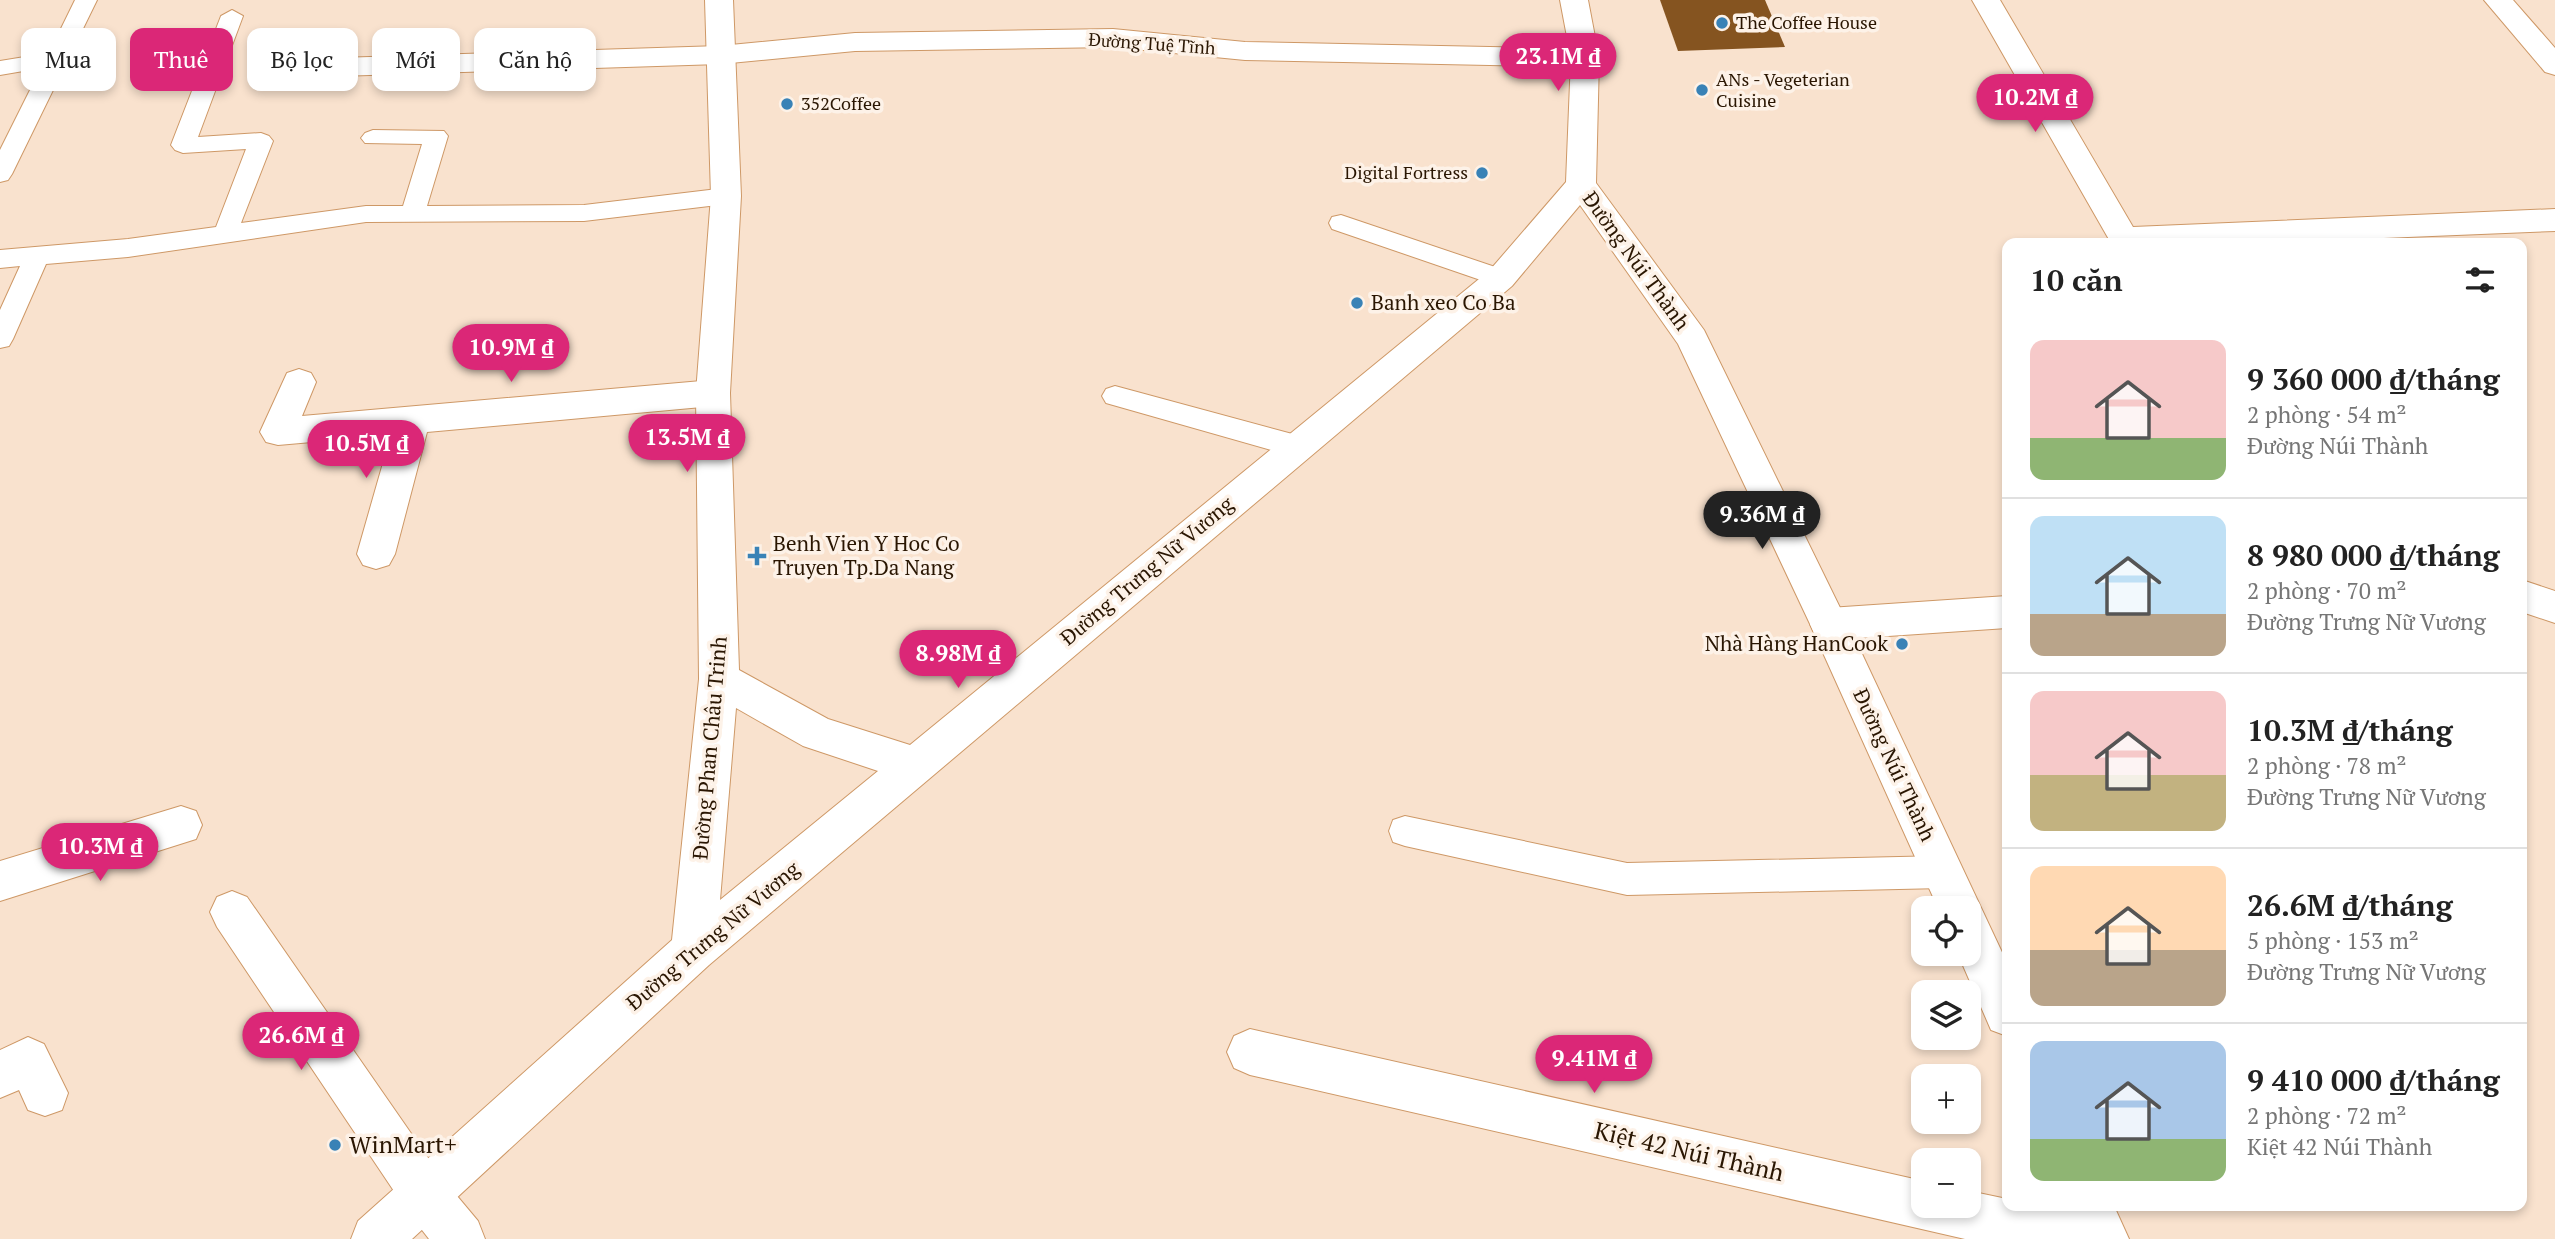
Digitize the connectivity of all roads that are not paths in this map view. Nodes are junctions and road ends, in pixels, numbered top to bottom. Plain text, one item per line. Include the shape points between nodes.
1 (86, 0) edge
2 (719, 0) edge
3 (1574, 0) edge
4 (1986, 0) edge
5 (2498, 0) edge
6 (232, 16) dead end
7 (72, 28) edge
8 (720, 55) junction
9 (1585, 58) junction
10 (21, 65) edge
11 (2555, 65) edge
12 (358, 66) edge
13 (0, 68) edge
14 (41, 91) edge
15 (373, 138) dead end
16 (0, 174) edge
17 (1581, 184) junction
18 (726, 196) junction
19 (412, 214) junction
20 (2555, 220) edge
21 (1341, 223) dead end
22 (225, 234) junction
23 (2124, 238) edge
24 (2168, 238) edge
25 (37, 256) junction
26 (0, 259) edge
27 (1500, 278) junction
28 (0, 340) edge
29 (299, 382) dead end
30 (713, 393) junction
31 (1115, 396) dead end
32 (412, 422) junction
33 (1296, 446) junction
34 (376, 554) dead end
35 (2555, 582) edge
36 (2527, 584) edge
37 (2527, 598) edge
38 (2555, 607) edge
39 (2002, 612) edge
40 (1829, 624) junction
41 (719, 679) junction
42 (916, 765) junction
43 (181, 825) dead end
44 (1405, 831) dead end
45 (1943, 872) junction
46 (0, 881) edge
47 (1954, 896) edge
48 (232, 912) dead end
49 (1981, 944) edge
50 (693, 950) junction
51 (1998, 968) edge
52 (2002, 988) edge
53 (1250, 1052) dead end
54 (0, 1075) edge
55 (46, 1093) dead end
56 (425, 1195) junction
57 (1911, 1202) edge
58 (2091, 1211) edge
59 (1981, 1218) edge
60 (376, 1239) edge
61 (460, 1239) edge
62 (2095, 1239) edge
63 (2104, 1239) edge

1 - 7 lane
2 - 8 street, Đường Phan Châu Trinh
3 - 9 street
4 - 23 street
5 - 11 street
6 - 22 lane via 183,145 261,141
8 - 9 street, Đường Tuệ Tĩnh via 855,42 1113,38 1245,51
8 - 12 street, Đường Tuệ Tĩnh
8 - 18 street, Đường Phan Châu Trinh
9 - 17 street
10 - 13 lane
14 - 16 lane
15 - 19 lane via 436,136
17 - 27 street, Đường Trưng Nữ Vương
17 - 40 street, Đường Núi Thành via 1692,339
18 - 19 lane via 584,214
18 - 30 street, Đường Phan Châu Trinh
19 - 22 lane via 366,214
20 - 24 street
21 - 27 lane
22 - 25 lane
25 - 26 lane
25 - 28 lane
27 - 33 street, Đường Trưng Nữ Vương
29 - 32 street via 278,432
30 - 32 street
30 - 41 street, Đường Phan Châu Trinh
31 - 33 lane
32 - 34 street
33 - 42 street, Đường Trưng Nữ Vương
35 - 36 street
37 - 38 street
39 - 40 street
40 - 45 street, Đường Núi Thành
41 - 42 street via 817,733
41 - 50 street, Đường Phan Châu Trinh
42 - 50 street, Đường Trưng Nữ Vương
43 - 46 street
44 - 45 lane via 1627,879
45 - 47 street, Đường Núi Thành
48 - 56 street
49 - 51 street
50 - 56 street, Đường Trưng Nữ Vương
51 - 52 street
53 - 57 street, Kiệt 42 Núi Thành
54 - 55 street via 28,1060
56 - 60 street, Đường Trưng Nữ Vương
56 - 61 street
58 - 63 street
59 - 62 street, Kiệt 42 Núi Thành

